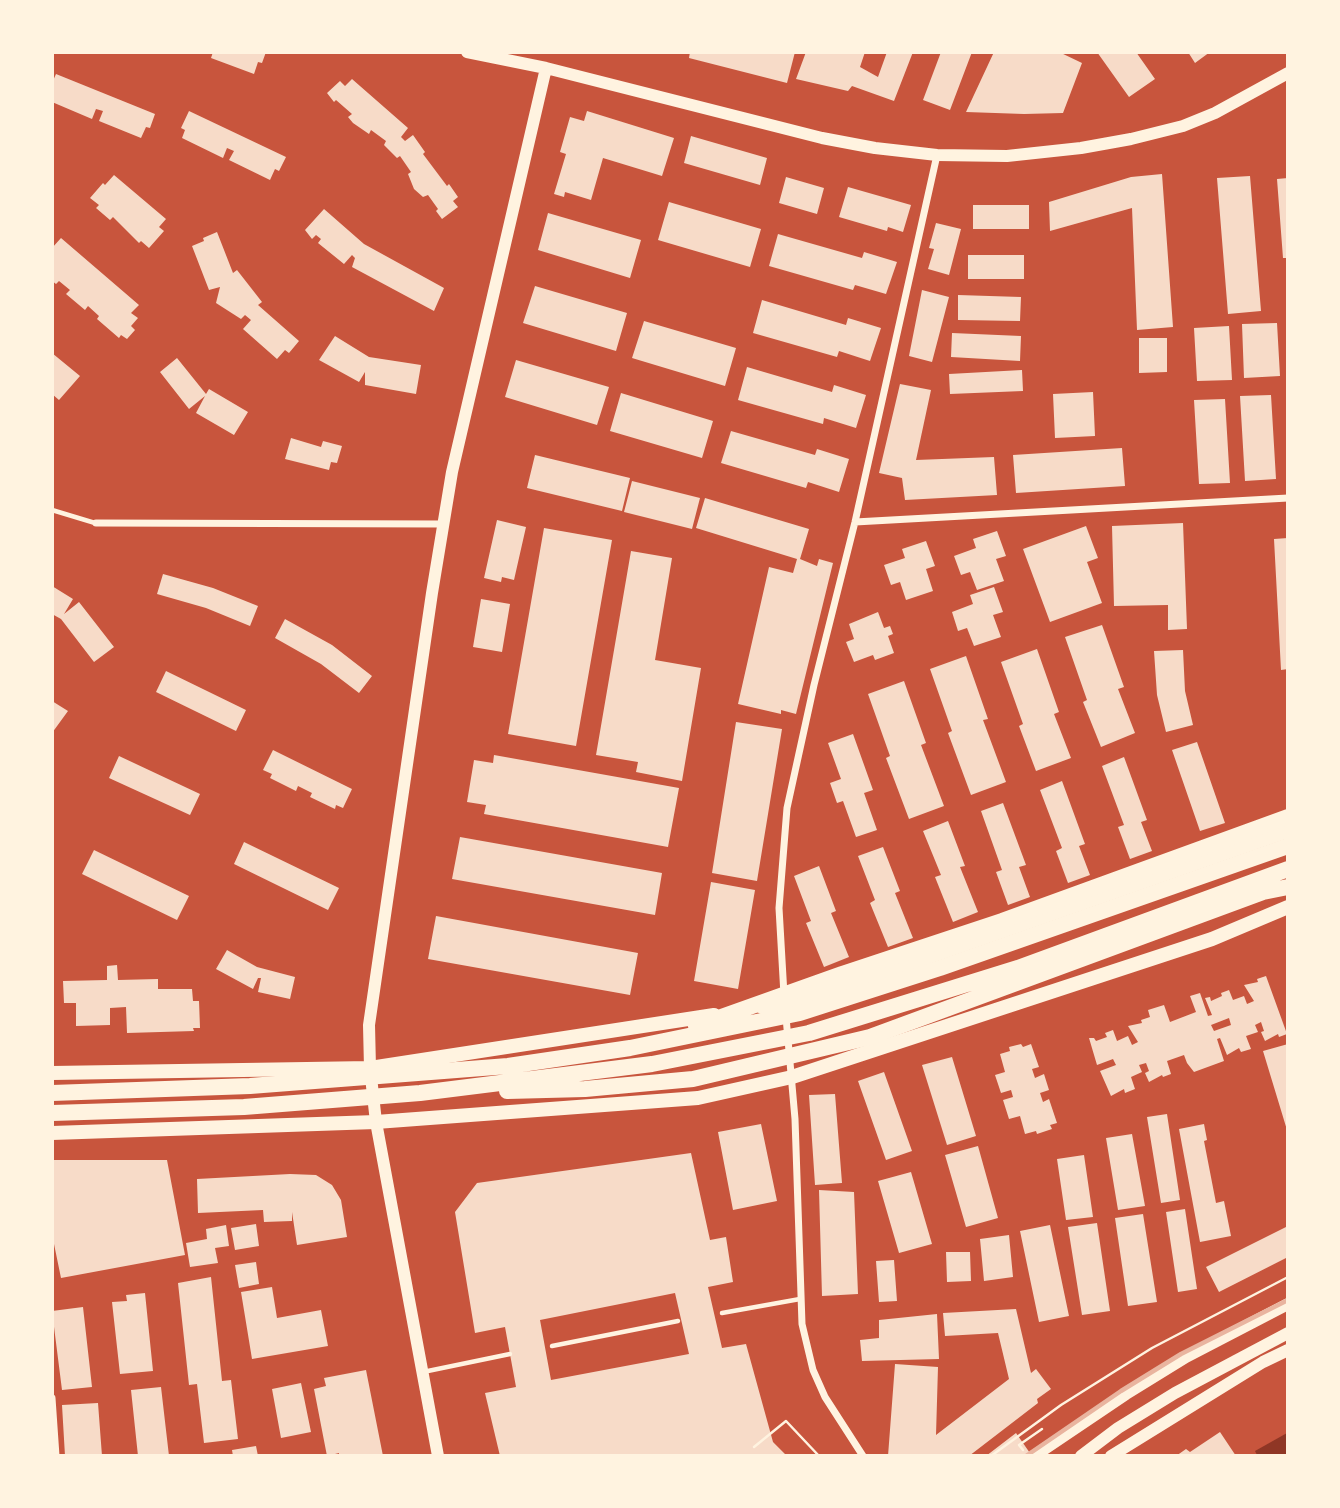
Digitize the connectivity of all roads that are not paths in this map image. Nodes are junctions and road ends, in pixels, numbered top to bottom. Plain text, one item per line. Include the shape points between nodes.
1 (467, 52) edge
2 (546, 68) junction
3 (1287, 73) edge
4 (937, 155) junction
5 (1287, 498) edge
6 (52, 510) edge
7 (855, 522) junction
8 (96, 523) joint
9 (442, 524) junction
10 (1287, 817) edge
11 (1287, 831) edge
12 (1287, 846) edge
13 (1287, 869) edge
14 (1287, 887) edge
15 (1287, 907) edge
16 (784, 1004) junction
17 (630, 1048) junction
18 (370, 1068) junction
19 (52, 1073) edge
20 (792, 1077) junction
21 (52, 1093) edge
22 (420, 1093) junction
23 (52, 1113) edge
24 (376, 1122) junction
25 (52, 1133) edge
26 (801, 1299) junction
27 (1287, 1304) edge
28 (722, 1313) dead end
29 (678, 1321) dead end
30 (1287, 1333) edge
31 (552, 1346) dead end
32 (1287, 1350) edge
33 (510, 1354) dead end
34 (422, 1372) junction
35 (52, 1398) edge
36 (56, 1455) edge
37 (438, 1455) edge
38 (863, 1455) edge
39 (1034, 1455) edge
40 (1081, 1455) edge
41 (1111, 1455) edge

1 - 2 main road
2 - 4 main road via 822,138
2 - 9 main road
3 - 4 main road via 1215,113 1131,139 1007,156
4 - 7 street
5 - 7 street
6 - 8 lane
7 - 16 street via 787,808 779,908
8 - 9 street
9 - 18 main road via 369,1025
10 - 17 highway via 1002,922
11 - 16 main road
12 - 17 highway via 800,1013
13 - 22 highway via 1018,968 809,1033 652,1064
14 - 22 highway via 857,1040 693,1079 585,1089
15 - 20 main road via 1212,939
16 - 18 main road
16 - 20 street
17 - 21 highway via 508,1066 250,1086
18 - 19 main road
18 - 24 main road
20 - 24 main road via 698,1098
20 - 26 street
22 - 23 highway via 244,1107
24 - 25 main road
24 - 34 main road
26 - 28 lane
26 - 38 street via 813,1370 824,1397
27 - 39 main road via 1186,1357
29 - 31 lane
30 - 40 main road via 1175,1393
32 - 41 main road
33 - 34 lane
34 - 37 main road
35 - 36 street

